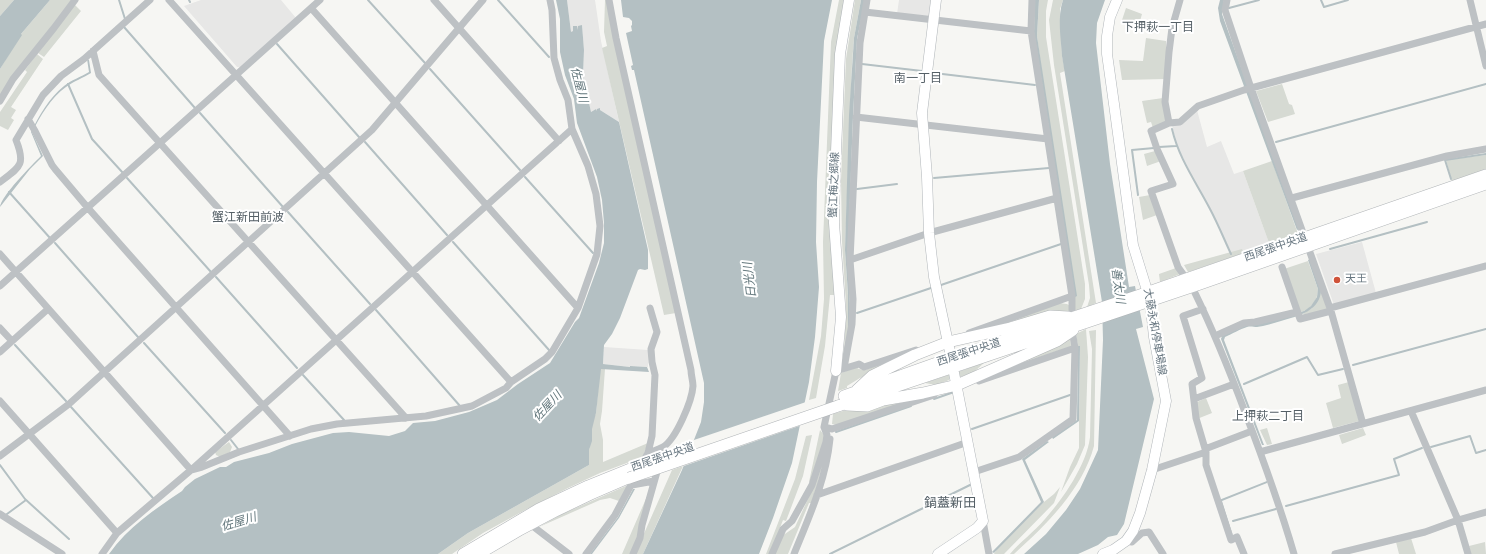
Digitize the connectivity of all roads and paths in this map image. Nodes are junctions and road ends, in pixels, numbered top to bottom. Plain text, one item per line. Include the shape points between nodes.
1 (75, 0) edge
2 (150, 0) edge
3 (169, 0) edge
4 (320, 0) edge
5 (434, 0) edge
6 (483, 0) edge
7 (550, 0) edge
8 (609, 0) edge
9 (849, 0) edge
10 (867, 0) edge
11 (936, 0) edge
12 (1032, 0) edge
13 (1117, 0) edge
14 (1180, 0) edge
15 (1227, 0) edge
16 (1470, 0) edge
17 (310, 8) junction
18 (865, 12) junction
19 (933, 20) junction
20 (1486, 24) edge
21 (1477, 27) junction
22 (459, 28) junction
23 (1031, 31) junction
24 (93, 51) junction
25 (1486, 66) edge
26 (236, 75) junction
27 (1248, 89) junction
28 (0, 101) edge
29 (395, 103) junction
30 (856, 117) junction
31 (1169, 123) junction
32 (32, 125) junction
33 (923, 125) junction
34 (572, 129) junction
35 (1048, 139) junction
36 (559, 141) junction
37 (160, 143) junction
38 (1486, 149) edge
39 (324, 174) junction
40 (1486, 175) edge
41 (0, 182) edge
42 (1486, 184) edge
43 (1057, 198) junction
44 (1292, 198) junction
45 (486, 205) junction
46 (88, 208) junction
47 (929, 233) junction
48 (1307, 241) junction
49 (249, 242) junction
50 (0, 254) edge
51 (850, 260) junction
52 (1486, 266) edge
53 (1282, 268) dead end
54 (16, 272) junction
55 (412, 272) junction
56 (1183, 274) dead end
57 (0, 286) edge
58 (1195, 293) dead end
59 (1072, 296) junction
60 (1145, 298) junction
61 (176, 307) junction
62 (578, 308) junction
63 (650, 308) dead end
64 (48, 309) junction
65 (1203, 309) junction
66 (1331, 310) junction
67 (1298, 314) junction
68 (1076, 317) junction
69 (0, 328) edge
70 (1073, 336) dead end
71 (1215, 336) junction
72 (336, 340) junction
73 (12, 342) junction
74 (949, 345) junction
75 (1075, 348) junction
76 (0, 352) edge
77 (840, 369) junction
78 (105, 372) junction
79 (954, 373) dead end
80 (969, 380) junction
81 (511, 382) junction
82 (1234, 384) junction
83 (957, 385) junction
84 (1486, 390) edge
85 (853, 393) junction
86 (1194, 399) junction
87 (0, 401) edge
88 (841, 402) junction
89 (263, 404) junction
90 (1410, 411) junction
91 (406, 418) junction
92 (1363, 424) junction
93 (828, 428) junction
94 (1252, 431) junction
95 (29, 434) junction
96 (290, 436) junction
97 (968, 442) junction
98 (664, 447) junction
99 (1206, 450) junction
100 (1260, 452) junction
101 (648, 453) junction
102 (0, 456) edge
103 (191, 470) junction
104 (1152, 470) junction
105 (974, 472) junction
106 (630, 477) junction
107 (654, 481) junction
108 (817, 495) junction
109 (1486, 512) edge
110 (1, 517) edge
111 (1458, 520) junction
112 (983, 521) junction
113 (530, 524) junction
114 (117, 533) junction
115 (1126, 541) junction
116 (62, 554) edge
117 (102, 554) edge
118 (462, 554) edge
119 (479, 554) edge
120 (569, 554) edge
121 (586, 554) edge
122 (633, 554) edge
123 (772, 554) edge
124 (794, 554) edge
125 (938, 554) edge
126 (990, 554) edge
127 (1103, 554) edge
128 (1163, 554) edge
129 (1244, 554) edge
130 (1294, 554) edge
131 (1335, 554) edge
132 (1468, 554) edge

1 - 28 street via 13,79
2 - 24 street
3 - 26 street
4 - 17 street
5 - 22 street
6 - 22 street
7 - 34 street via 554,58 568,100
8 - 98 street via 691,370 693,387 680,426
9 - 77 main road, 蟹江梅之郷線 via 840,54 835,176 834,224 841,317
10 - 18 street
11 - 19 main road
12 - 23 street
13 - 60 main road, 大藤永和停車場線 via 1110,17 1107,54 1133,245
14 - 31 street via 1172,28 1169,52 1165,102
15 - 27 street via 1225,10
16 - 21 street
17 - 26 street
17 - 29 street
18 - 19 street
18 - 30 street via 860,42
19 - 23 street
19 - 33 main road via 922,113
20 - 21 street
21 - 25 street
21 - 27 street
22 - 29 street
22 - 36 street
23 - 35 street
24 - 32 street via 61,76 43,95
24 - 37 street via 100,75
26 - 37 street
26 - 39 street
27 - 31 street via 1198,106 1180,122
27 - 44 street
29 - 39 street via 372,130
29 - 45 street
30 - 33 street
30 - 51 street
31 - 56 street via 1151,131 1173,184 1151,191
32 - 41 street via 16,140 21,160 18,169
32 - 46 street via 52,164
33 - 35 street
33 - 47 main road
34 - 36 street
34 - 62 street via 588,166 596,194 600,226 597,254
35 - 43 street
36 - 45 street
37 - 46 street
37 - 49 street
38 - 44 street via 1447,156
39 - 49 street
39 - 55 street
40 - 48 main road, 西尾張中央道
42 - 48 main road, 西尾張中央道
43 - 47 street
43 - 59 street
44 - 48 street
45 - 55 street
45 - 62 street
46 - 54 street
46 - 61 street
47 - 51 street
47 - 74 main road via 934,277
48 - 60 main road, 西尾張中央道
48 - 66 street
49 - 61 street
49 - 72 street
50 - 54 street
51 - 77 street via 852,324
52 - 66 street
53 - 67 street
54 - 57 street
54 - 64 street
55 - 72 street
55 - 81 street
58 - 65 street
59 - 68 street
59 - 74 street
60 - 68 main road, 西尾張中央道 via 1092,316
60 - 104 main road, 大藤永和停車場線 via 1166,401
61 - 78 street
61 - 89 street
62 - 81 street via 552,352
63 - 101 street via 656,332 651,349 655,375 652,436
64 - 73 street
64 - 78 street
65 - 71 street
65 - 86 street via 1183,316 1202,378 1192,384
66 - 67 street via 1300,319
66 - 92 street
67 - 71 street via 1244,323
68 - 74 main road via 1050,316
68 - 80 main road via 1057,341
68 - 85 main road, 西尾張中央道
68 - 88 main road, 西尾張中央道
69 - 73 street
70 - 75 street
71 - 82 street
72 - 89 street
72 - 91 street
73 - 76 street
74 - 77 street via 933,344 864,367 859,364
74 - 85 main road via 915,355 872,376
75 - 80 street via 978,381
75 - 105 street via 1074,419 1019,458
77 - 93 street
78 - 95 street via 69,404
78 - 103 street
79 - 83 main road
80 - 83 main road
81 - 91 street via 506,388 472,406
82 - 86 street
82 - 94 street
83 - 88 main road via 883,400 867,406 850,406
83 - 93 street via 936,395
83 - 97 main road
84 - 90 street
85 - 88 main road, 西尾張中央道
86 - 99 street via 1196,418
87 - 95 street
88 - 106 main road, 西尾張中央道
89 - 96 street
89 - 103 street
90 - 92 street
90 - 111 street
91 - 96 street via 337,424
92 - 100 street
93 - 108 street via 825,472
93 - 123 street via 812,485 792,521 783,529
94 - 99 street
94 - 100 street
95 - 102 street
95 - 114 street
96 - 103 street
97 - 105 main road
97 - 108 street
98 - 101 street
98 - 107 street
99 - 104 street
99 - 129 street via 1206,465 1231,540 1237,537
100 - 130 street
101 - 106 street
103 - 114 street
104 - 115 main road, 大藤永和停車場線 via 1136,523
105 - 112 main road
106 - 107 street
106 - 113 main road, 西尾張中央道
106 - 118 main road, 西尾張中央道 via 588,486
106 - 121 street via 615,515
107 - 122 street via 640,538
108 - 124 street
109 - 111 street
110 - 116 street
111 - 131 street via 1425,532
111 - 132 street
112 - 125 main road via 977,528
112 - 126 street
113 - 119 main road, 西尾張中央道
113 - 120 street
114 - 117 street
115 - 127 main road, 大藤永和停車場線
115 - 128 street via 1132,542 1142,533 1149,532

